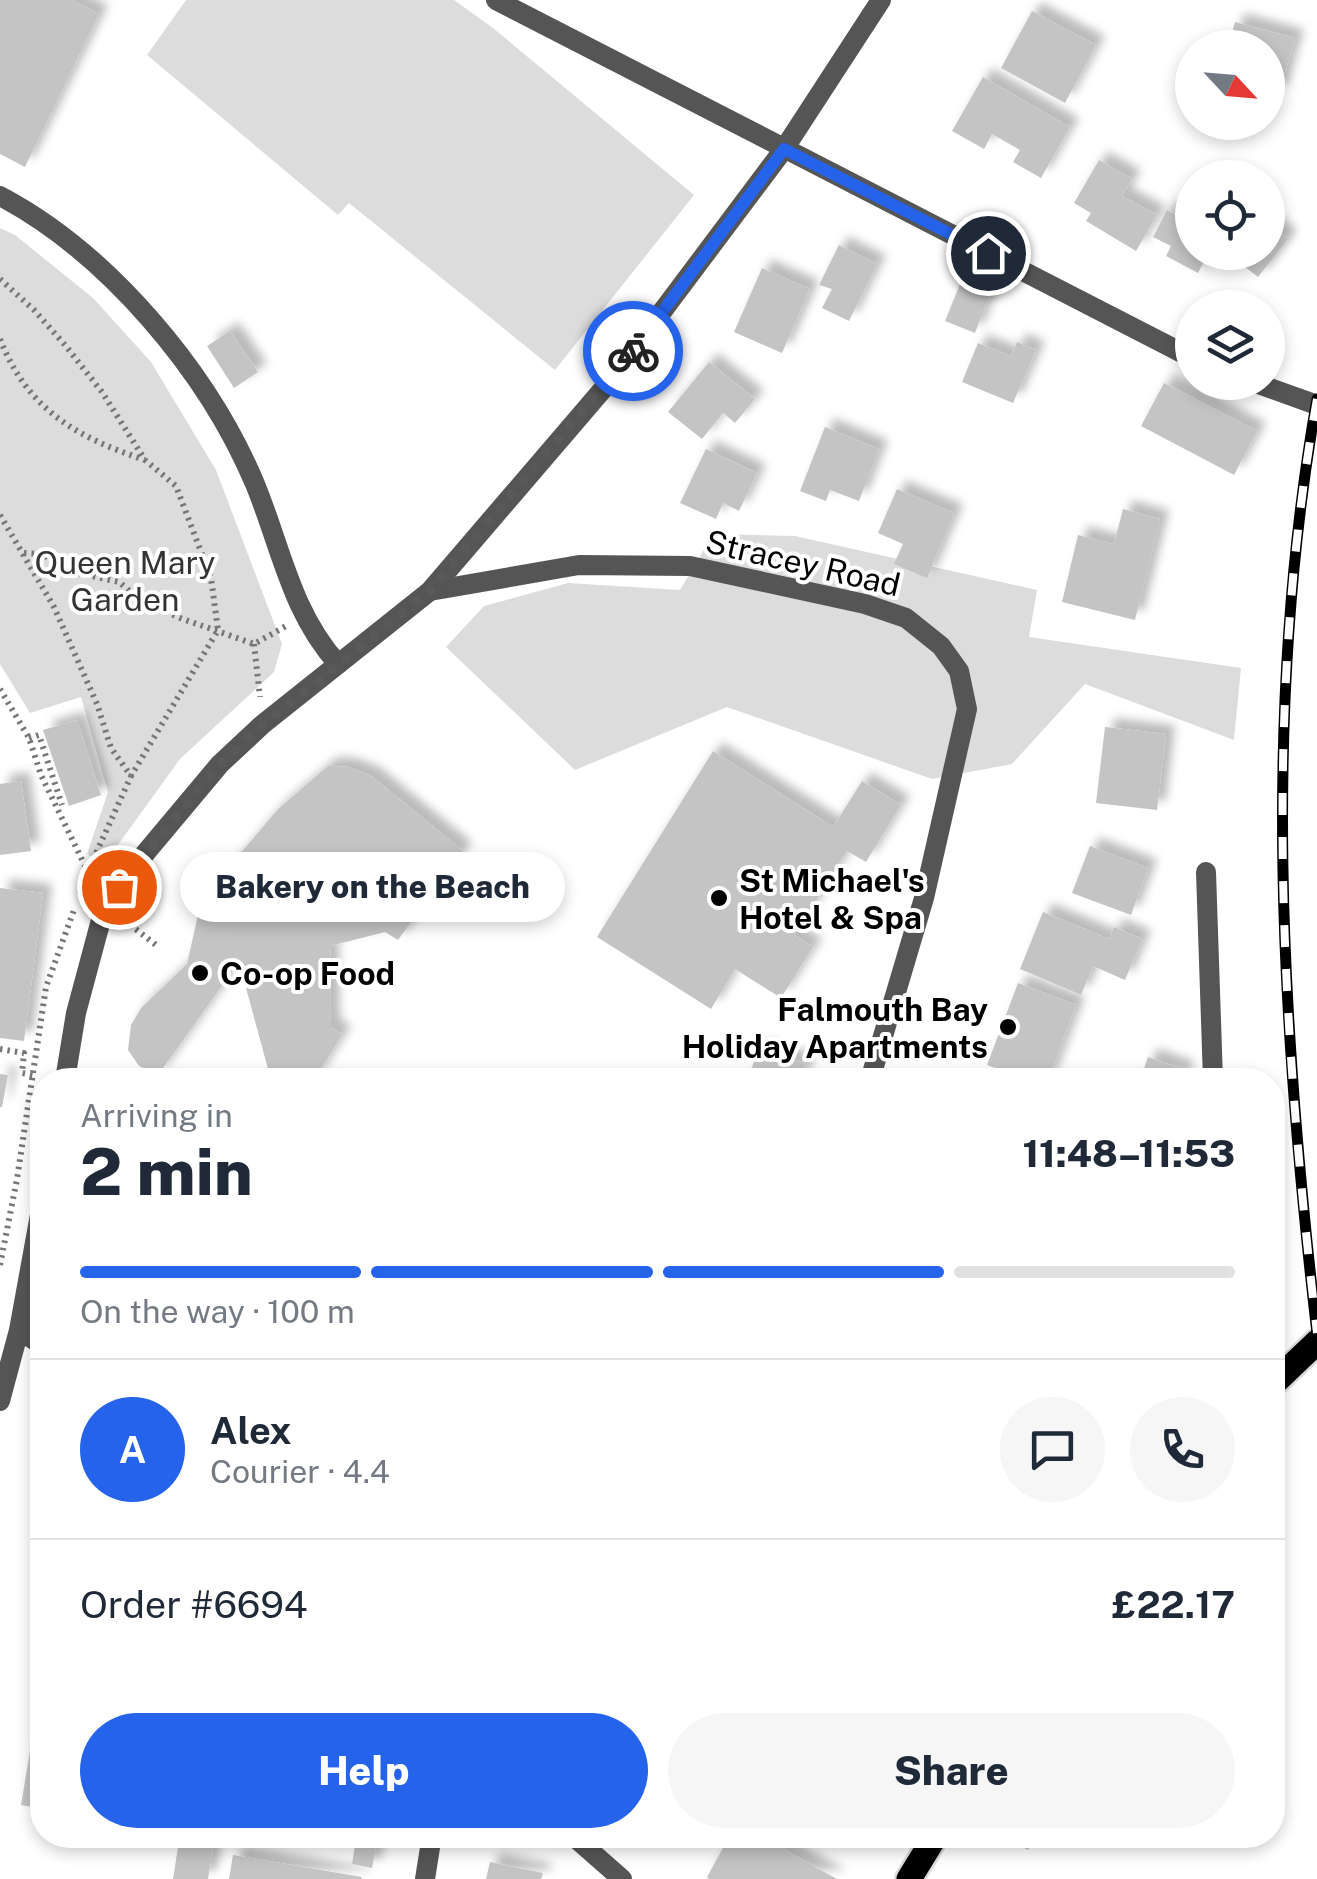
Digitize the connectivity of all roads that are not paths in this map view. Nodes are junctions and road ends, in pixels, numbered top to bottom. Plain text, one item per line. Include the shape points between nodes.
1 (496, 0) edge
2 (881, 0) edge
3 (784, 149) junction
4 (0, 196) edge
5 (1175, 349) edge
6 (1285, 393) edge
7 (1317, 404) edge
8 (430, 591) junction
9 (338, 664) junction
10 (1206, 872) dead end
11 (67, 1068) edge
12 (874, 1068) edge
13 (1213, 1068) edge
14 (30, 1270) edge
15 (19, 1330) junction
16 (30, 1337) edge
17 (1317, 1342) edge
18 (1285, 1373) edge
19 (0, 1401) edge
20 (430, 1848) edge
21 (587, 1848) edge
22 (928, 1848) edge
23 (425, 1879) edge
24 (622, 1879) edge
25 (910, 1879) edge

1 - 3 street
2 - 3 street
3 - 5 street
3 - 8 street via 610,381
4 - 9 street via 35,214 135,301 200,384 254,483 293,594
6 - 7 street
8 - 9 street
8 - 12 street, Stracey Road via 579,565 690,566 865,604 906,618 941,646 958,670 966,710 924,898
9 - 11 street via 220,764 105,906
10 - 13 street
14 - 15 street
15 - 16 street
15 - 19 street
17 - 18 main road
20 - 23 street
21 - 24 street
22 - 25 main road

